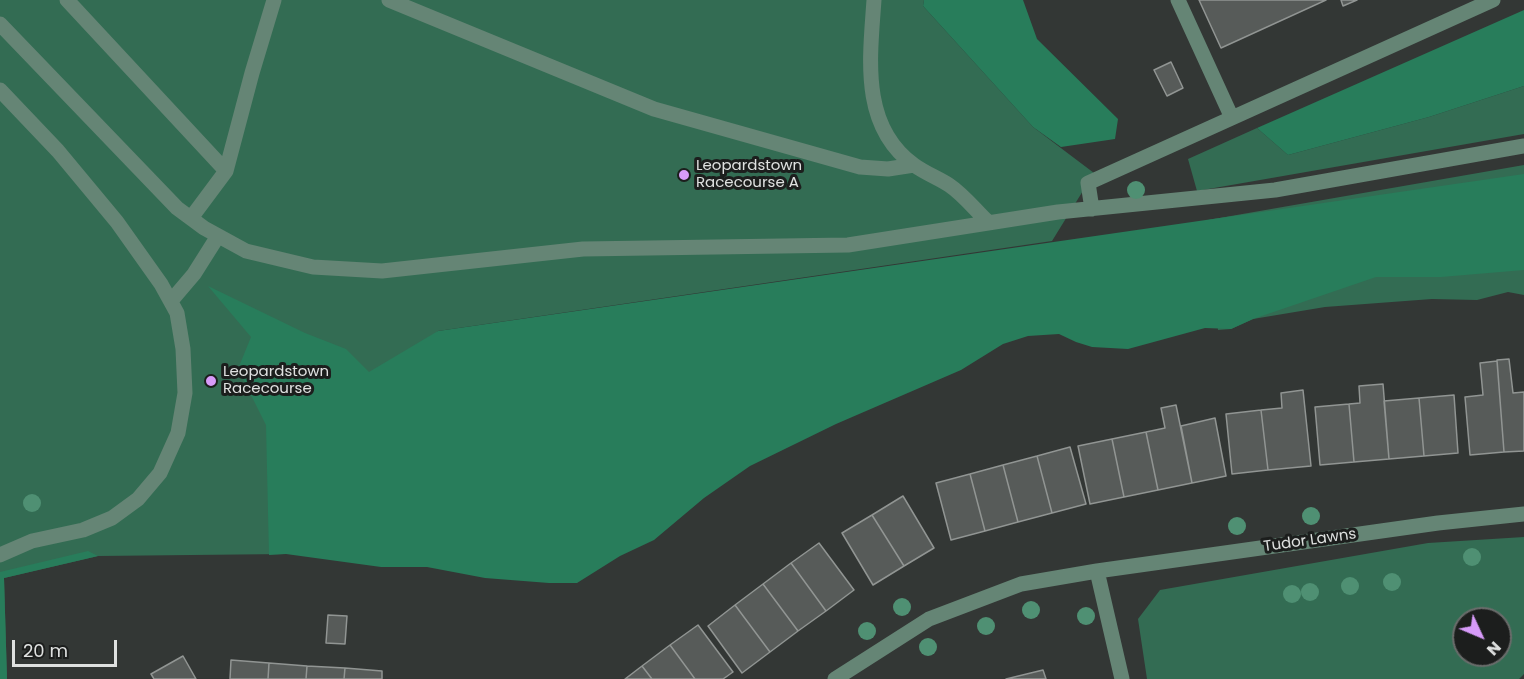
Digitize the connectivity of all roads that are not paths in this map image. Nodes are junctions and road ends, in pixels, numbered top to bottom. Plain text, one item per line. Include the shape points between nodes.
1 (67, 0) edge
2 (274, 0) edge
3 (389, 0) edge
4 (874, 0) edge
5 (1178, 0) edge
6 (1493, 0) edge
7 (0, 24) edge
8 (0, 90) edge
9 (1232, 118) junction
10 (1524, 146) edge
11 (914, 165) junction
12 (226, 171) junction
13 (1092, 209) junction
14 (190, 218) junction
15 (989, 224) junction
16 (218, 236) junction
17 (171, 302) junction
18 (1524, 514) edge
19 (0, 555) edge
20 (1097, 571) junction
21 (835, 679) edge
22 (1122, 679) edge

1 - 12 street
2 - 12 street
3 - 11 street via 654,109 860,167 888,169
4 - 11 street via 870,43 872,96 885,133
5 - 9 street
6 - 9 street
7 - 14 street
8 - 17 street via 117,222
9 - 13 street via 1088,183
10 - 13 street via 1275,190
11 - 15 street via 951,186
12 - 14 street
13 - 15 street
14 - 16 street
15 - 16 street via 848,245 583,249 382,271 313,267 246,251
16 - 17 street
17 - 19 street via 183,349 185,393 178,433 160,473 138,499 112,518 83,530 32,541
18 - 20 street, Tudor Lawns
20 - 21 street, Tudor Lawns via 1021,584 929,619
20 - 22 street

